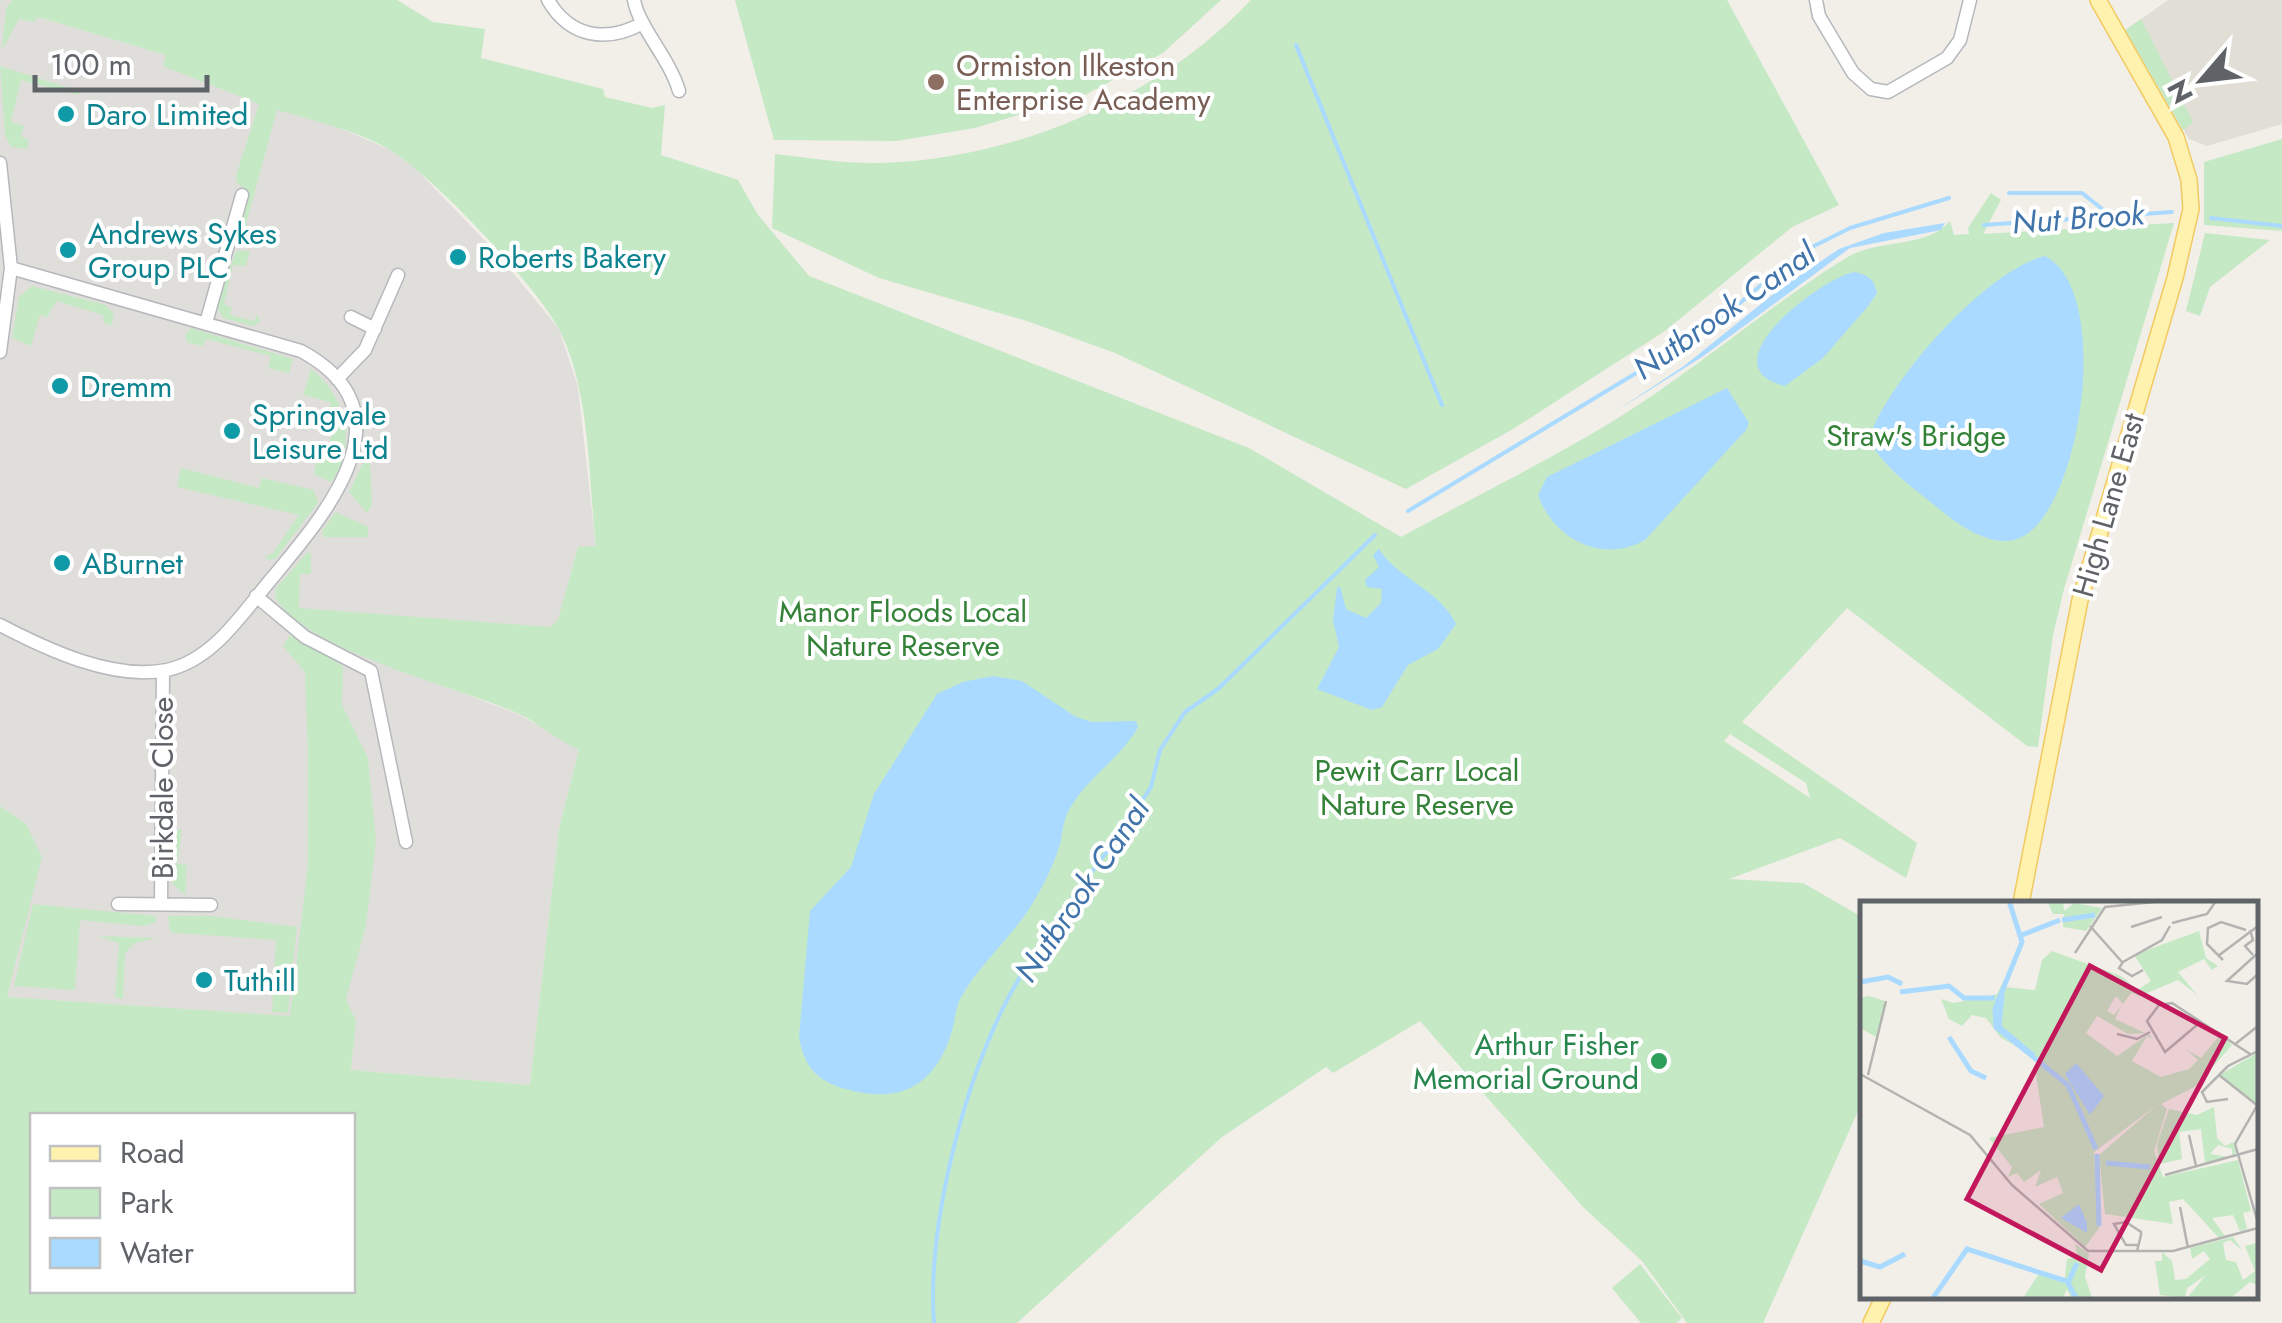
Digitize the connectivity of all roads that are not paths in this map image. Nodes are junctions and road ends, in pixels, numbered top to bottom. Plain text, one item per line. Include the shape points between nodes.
1 (548, 0) edge
2 (634, 0) edge
3 (1816, 0) edge
4 (1970, 0) edge
5 (2098, 0) edge
6 (644, 22) junction
7 (688, 64) dead end
8 (673, 68) junction
9 (680, 90) dead end
10 (0, 163) edge
11 (242, 195) dead end
12 (7, 272) edge
13 (398, 275) dead end
14 (351, 316) dead end
15 (206, 323) junction
16 (376, 329) junction
17 (0, 352) edge
18 (338, 379) junction
19 (256, 596) junction
20 (0, 626) edge
21 (163, 671) junction
22 (380, 713) junction
23 (366, 714) dead end
24 (406, 842) dead end
25 (2021, 901) edge
26 (118, 904) dead end
27 (161, 904) junction
28 (211, 905) dead end
29 (1883, 1298) edge
30 (1871, 1323) edge

1 - 6 street via 564,23 585,32 615,36
2 - 6 street
3 - 4 street via 1853,73 1871,89 1888,92 1948,58
5 - 25 main road, High Lane East via 2164,114 2187,170 2188,228 2080,600
6 - 8 street
7 - 8 street
8 - 9 street
10 - 12 street
11 - 15 street
12 - 15 street
12 - 17 street
13 - 16 street
14 - 16 street
15 - 18 street via 301,351
16 - 18 street
18 - 19 street via 356,429 346,480
19 - 21 street via 204,653
19 - 22 street via 305,637 371,671
20 - 21 street via 115,668
21 - 27 street, Birkdale Close
22 - 23 street
22 - 24 street
26 - 27 street, Birkdale Close
27 - 28 street, Birkdale Close
29 - 30 main road

